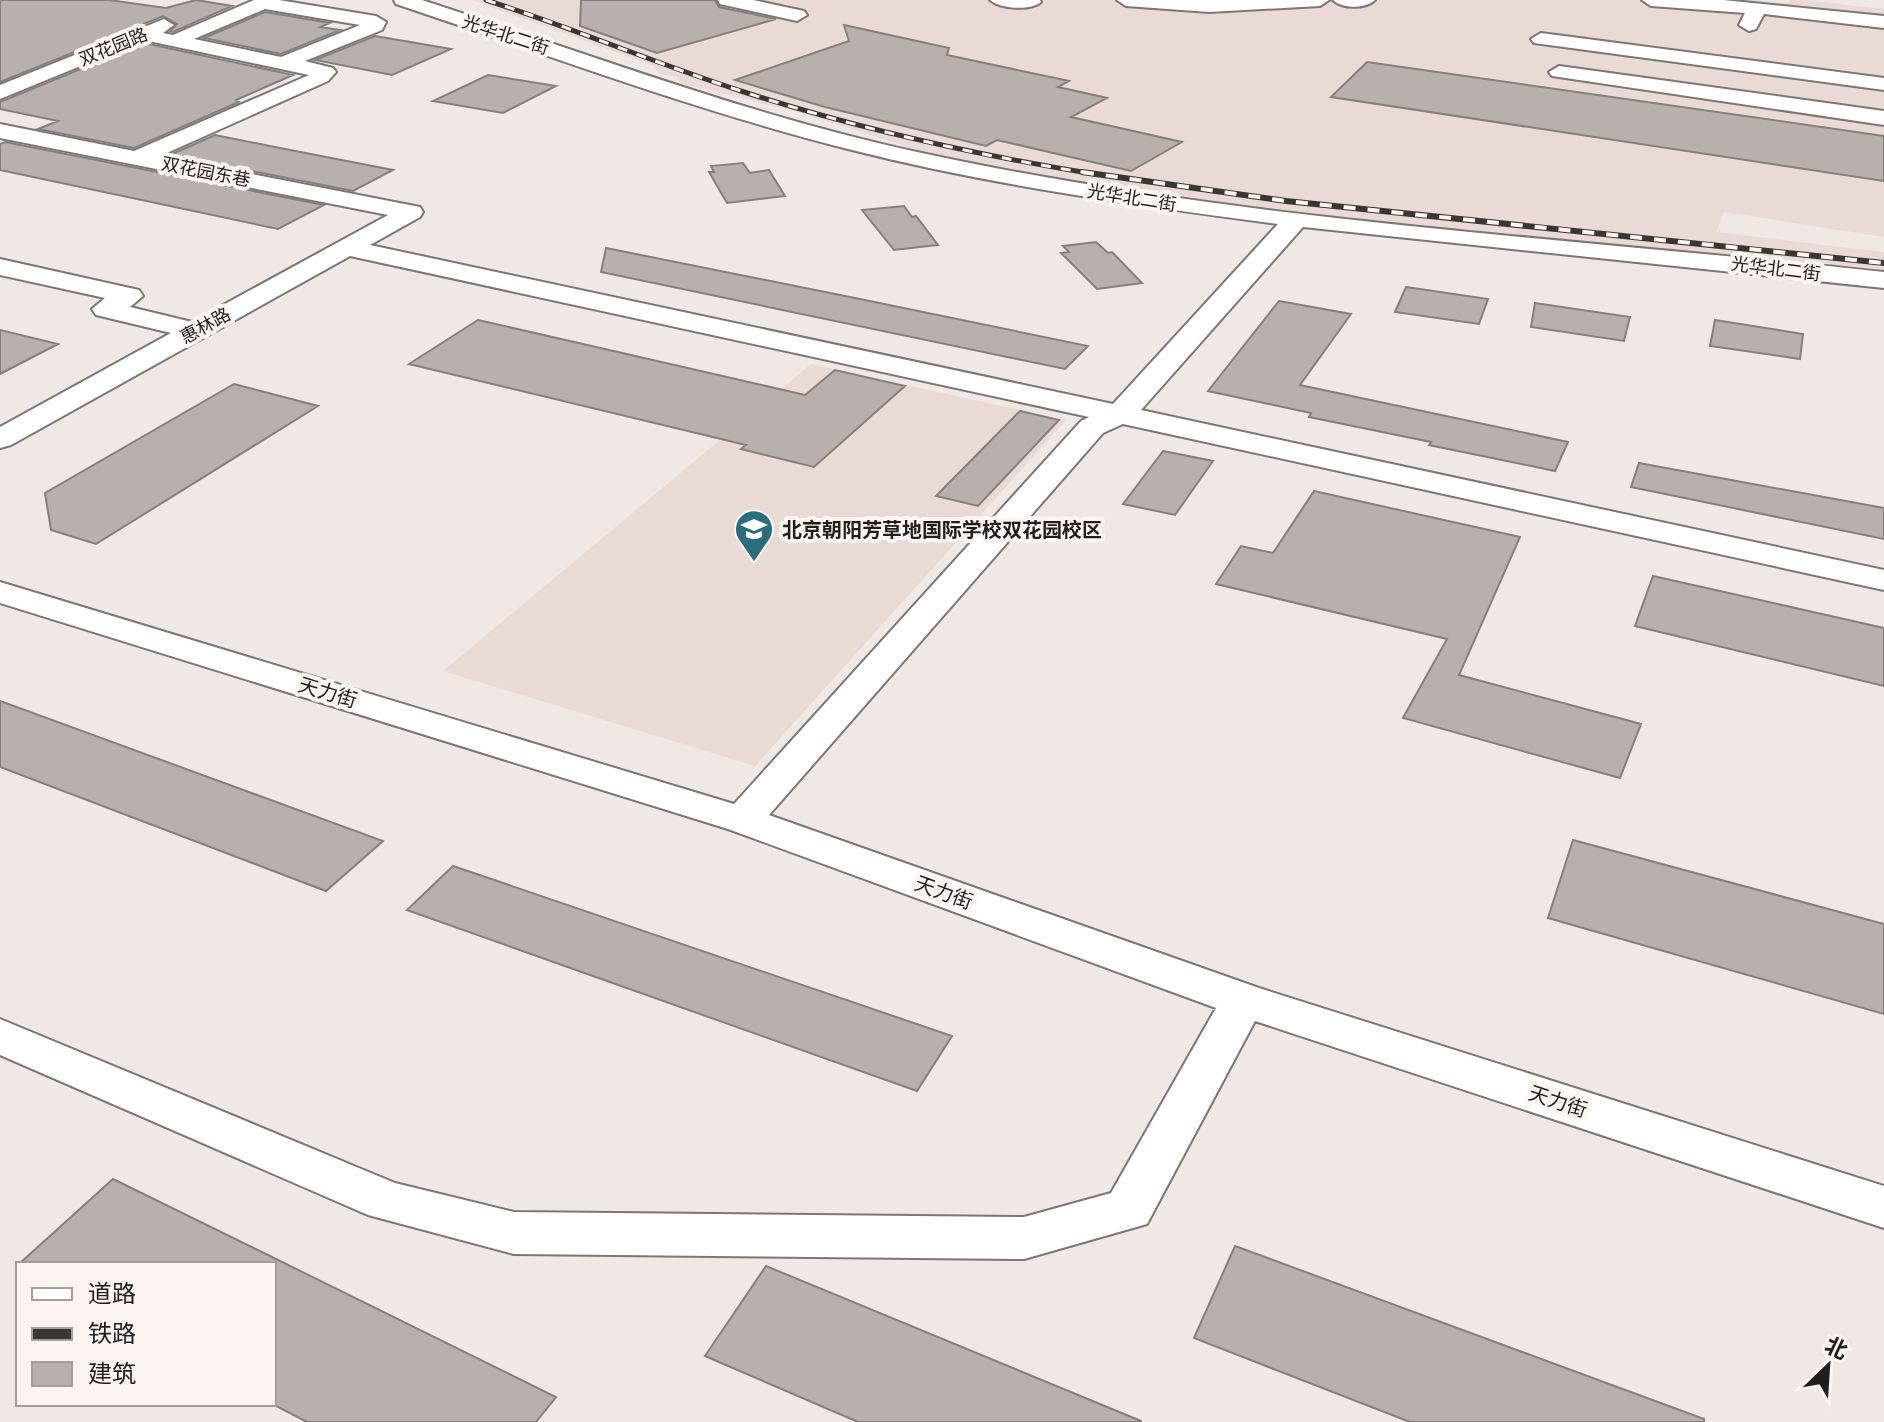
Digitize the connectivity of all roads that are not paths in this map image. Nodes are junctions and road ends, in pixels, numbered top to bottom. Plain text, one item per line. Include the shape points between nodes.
1 (226, 0) edge
2 (403, 0) edge
3 (727, 0) edge
4 (999, 0) edge
5 (1010, 0) edge
6 (1126, 0) edge
7 (1320, 0) edge
8 (1342, 0) edge
9 (1366, 0) edge
10 (1651, 0) edge
11 (1849, 0) edge
12 (1032, 2) dead end
13 (1296, 2) edge
14 (1884, 4) edge
15 (797, 15) dead end
16 (1884, 22) edge
17 (141, 34) junction
18 (181, 37) dead end
19 (1541, 39) dead end
20 (283, 63) junction
21 (1559, 72) dead end
22 (1884, 84) edge
23 (0, 93) edge
24 (1884, 118) edge
25 (0, 131) edge
26 (136, 158) junction
27 (411, 212) joint
28 (1295, 221) junction
29 (345, 247) junction
30 (0, 267) edge
31 (1884, 280) edge
32 (195, 331) junction
33 (1121, 414) junction
34 (0, 439) edge
35 (1884, 580) edge
36 (0, 592) edge
37 (742, 820) junction
38 (1243, 1000) junction
39 (0, 1036) edge
40 (1884, 1207) edge

1 - 17 street, 双花园路
2 - 28 street, 光华北二街 via 789,127 1009,177
3 - 15 street
4 - 5 street
5 - 12 street
6 - 13 street via 1209,6
7 - 13 street
8 - 9 street
10 - 16 street via 1751,16 1757,8
11 - 14 street
17 - 20 street
17 - 23 street, 双花园路
18 - 20 street via 263,3 376,22
19 - 22 street
20 - 26 street via 326,72
21 - 24 street
25 - 26 street, 双花园东巷
26 - 27 street, 双花园东巷
27 - 29 street, 惠林路
28 - 31 street, 光华北二街
28 - 33 street
29 - 32 street, 惠林路
29 - 33 street
30 - 32 street via 130,296 106,309
32 - 34 street, 惠林路
33 - 35 street
33 - 37 street via 1092,427
36 - 37 street, 天力街
37 - 38 street, 天力街
38 - 39 street via 1129,1209 1024,1238 514,1233 386,1201
38 - 40 street, 天力街

